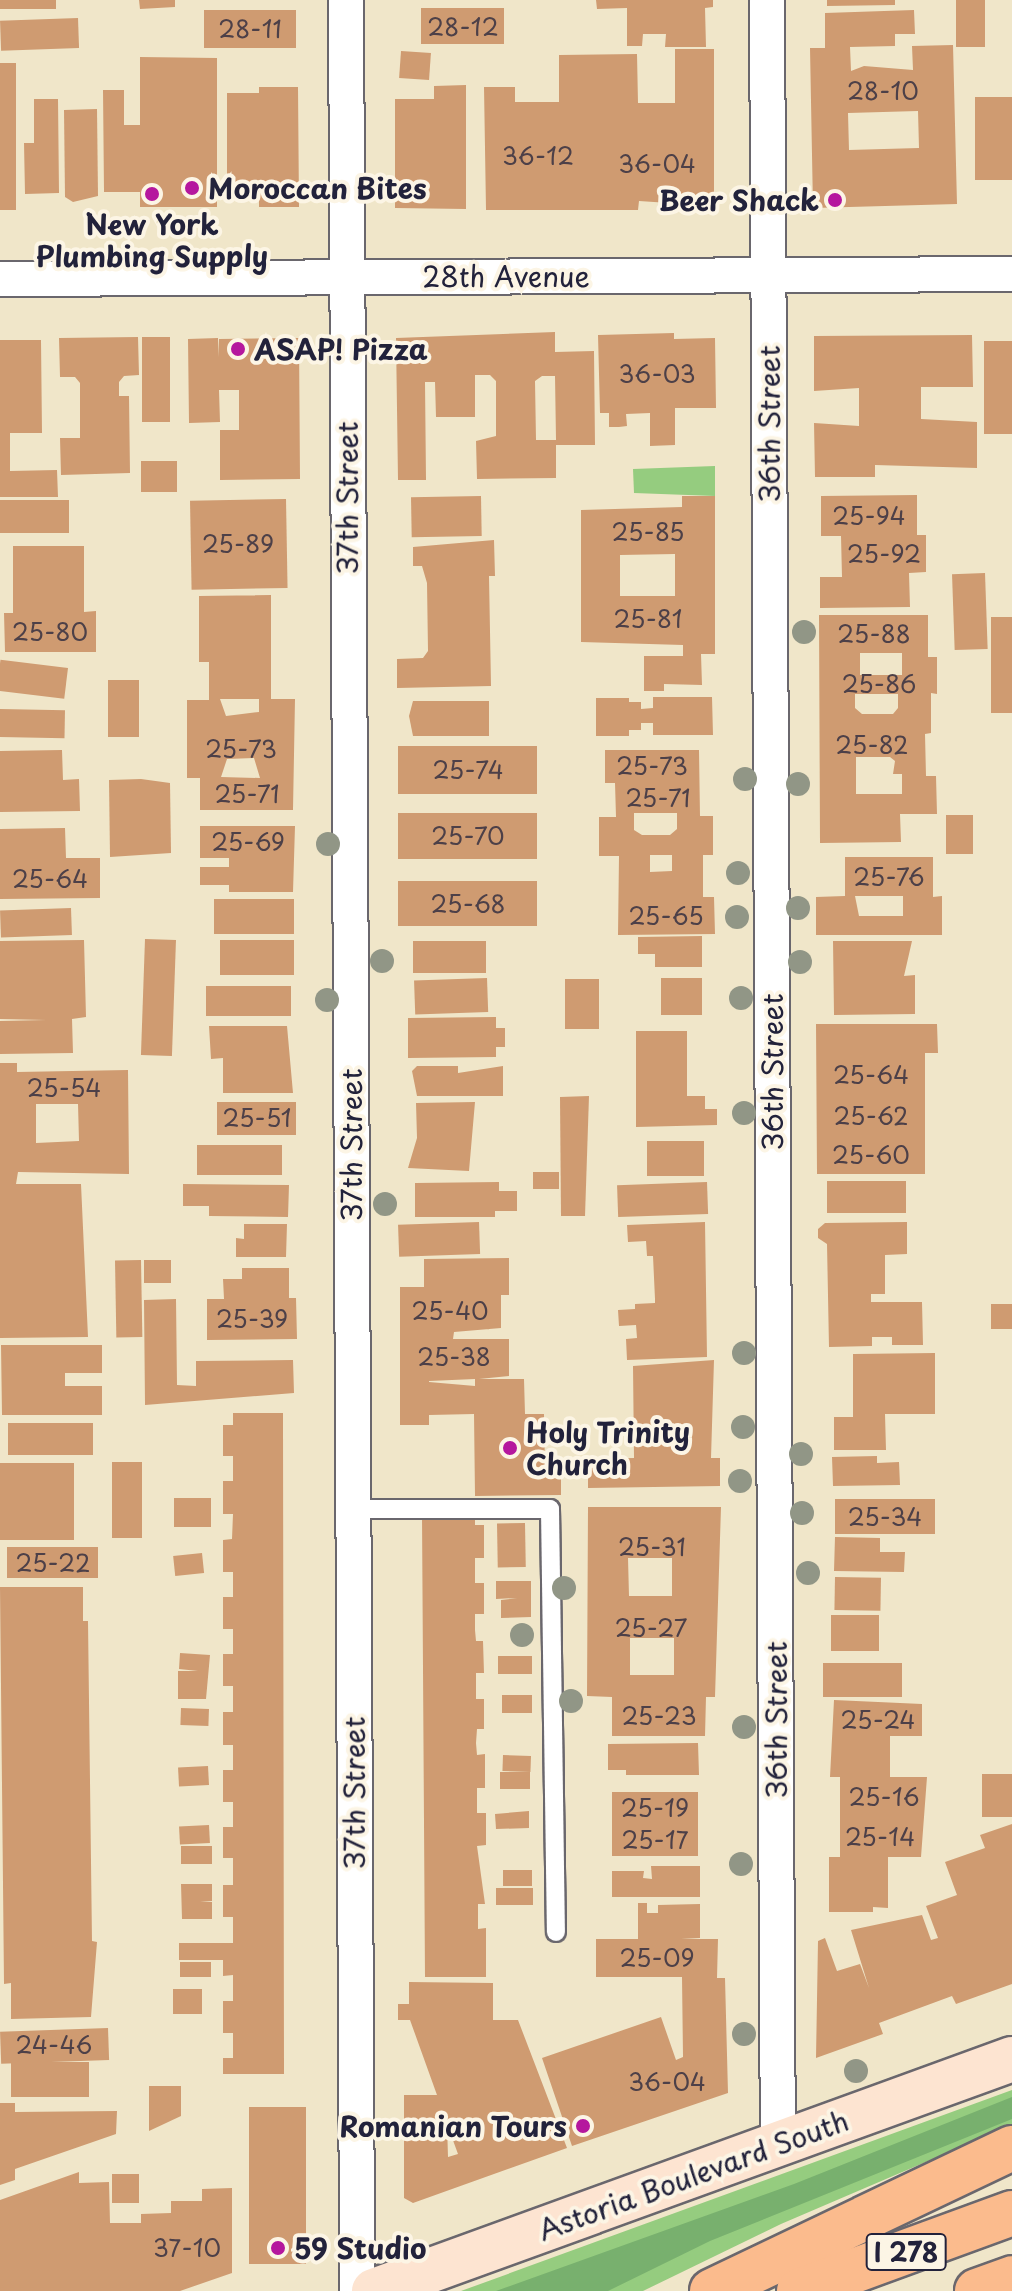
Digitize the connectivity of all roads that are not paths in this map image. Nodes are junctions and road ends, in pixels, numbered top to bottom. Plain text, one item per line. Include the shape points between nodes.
1 (346, 0) edge
2 (767, 0) edge
3 (1012, 274) edge
4 (768, 275) junction
5 (347, 276) junction
6 (0, 279) edge
7 (353, 1509) junction
8 (556, 1932) dead end
9 (1012, 2059) edge
10 (778, 2143) junction
11 (1012, 2148) edge
12 (1012, 2213) edge
13 (1012, 2278) edge
14 (357, 2291) edge
15 (374, 2291) edge
16 (712, 2291) edge
17 (799, 2291) edge
18 (977, 2291) edge

1 - 5 street, 37th Street
2 - 4 street, 36th Street
3 - 4 street, 28th Avenue
4 - 5 street, 28th Avenue
4 - 10 street, 36th Street
5 - 6 street, 28th Avenue
5 - 7 street, 37th Street
7 - 8 lane via 550,1509
7 - 14 street, 37th Street
9 - 10 main road, Astoria Boulevard South
10 - 15 main road, Astoria Boulevard South
11 - 16 highway
12 - 17 highway, I 278
13 - 18 highway

